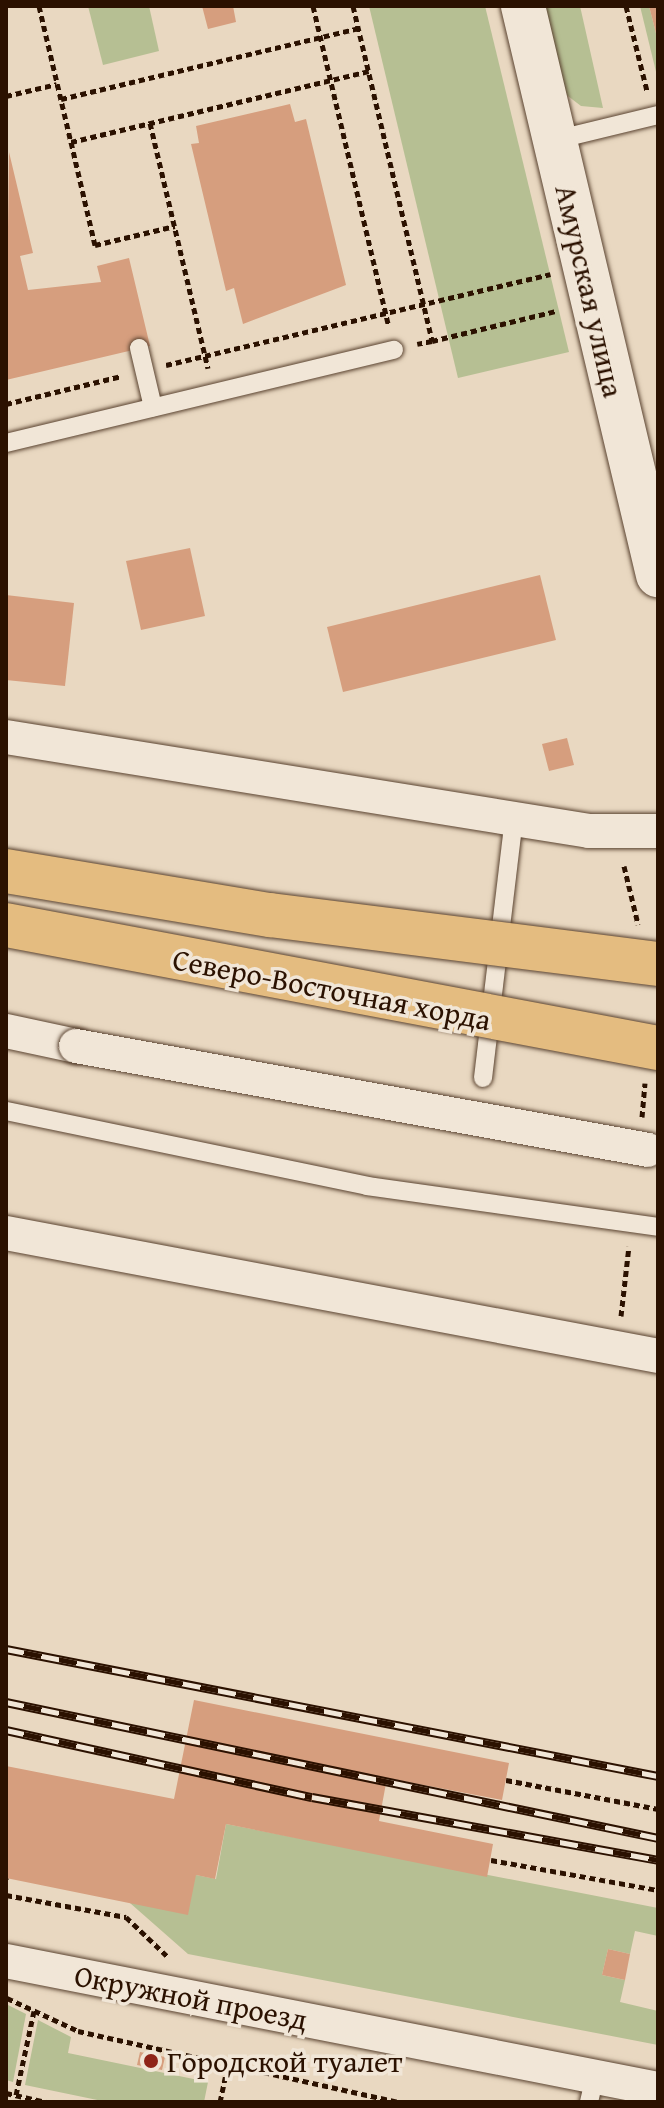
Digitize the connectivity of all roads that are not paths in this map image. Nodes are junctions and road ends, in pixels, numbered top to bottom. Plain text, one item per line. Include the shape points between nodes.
1 (523, 6) edge
2 (656, 115) edge
3 (555, 140) junction
4 (139, 348) dead end
5 (394, 350) road end
6 (153, 407) junction
7 (6, 443) edge
8 (658, 575) edge
9 (6, 737) edge
10 (514, 818) junction
11 (658, 831) edge
12 (6, 871) edge
13 (6, 925) edge
14 (658, 964) edge
15 (6, 1031) edge
16 (658, 1048) edge
17 (483, 1078) dead end
18 (6, 1111) edge
19 (655, 1151) edge
20 (658, 1227) edge
21 (6, 1233) edge
22 (658, 1356) edge
23 (6, 1961) edge
24 (592, 2089) edge
25 (658, 2089) edge

1 - 3 street, Амурская улица
2 - 3 lane
3 - 8 street, Амурская улица
4 - 6 lane
5 - 6 lane
6 - 7 lane
9 - 10 street
10 - 11 street
10 - 17 lane
12 - 14 main road, bridge via 270,915
13 - 16 main road, Северо-Восточная хорда, bridge
15 - 19 street, bridge
18 - 20 lane via 367,1186
21 - 22 street
23 - 24 street, Окружной проезд
24 - 25 street, Окружной проезд

